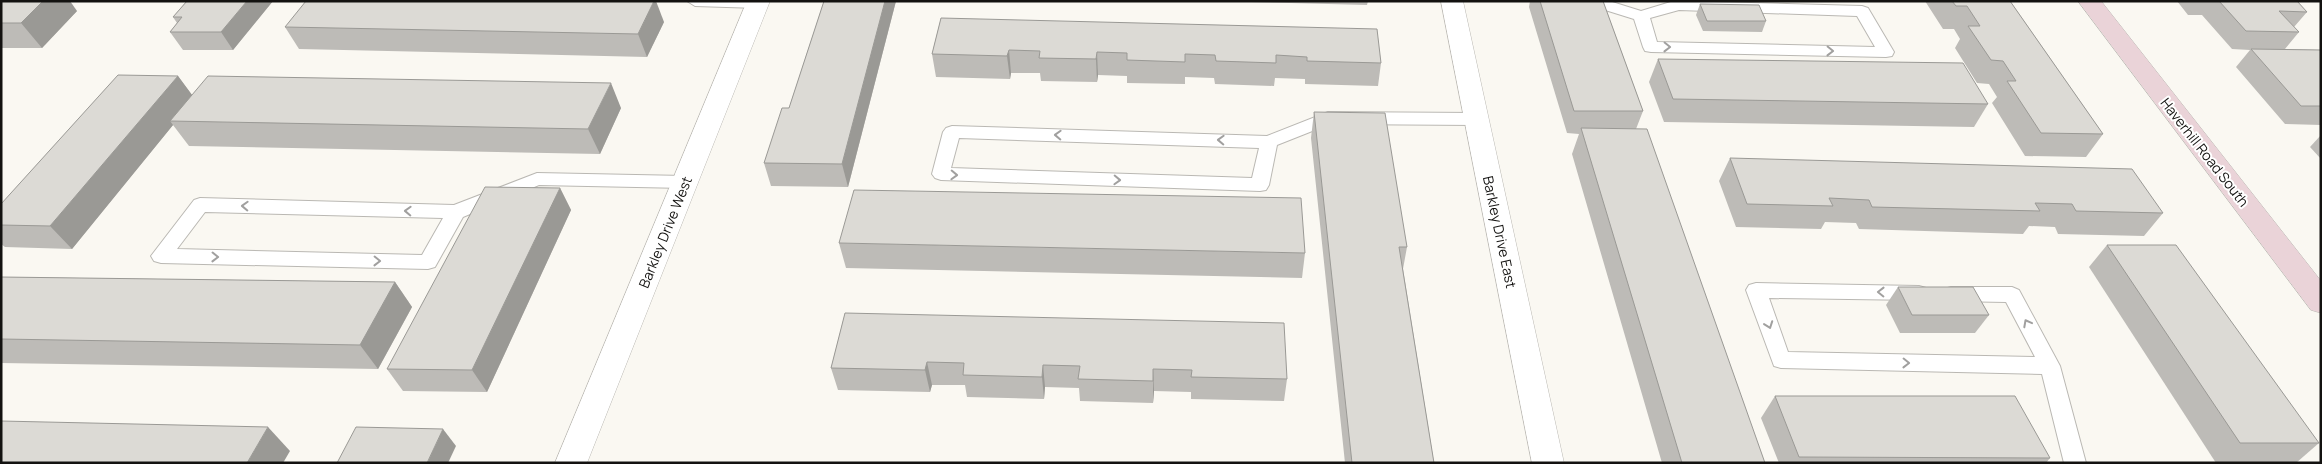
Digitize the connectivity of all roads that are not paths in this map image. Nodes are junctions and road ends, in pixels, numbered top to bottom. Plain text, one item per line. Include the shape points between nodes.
1 (695, 1) edge
2 (1452, 1) edge
3 (1592, 1) edge
4 (2089, 1) edge
5 (759, 2) edge
6 (1641, 16) junction
7 (1476, 119) junction
8 (1269, 142) junction
9 (686, 182) junction
10 (456, 212) junction
11 (2321, 302) edge
12 (2050, 366) junction
13 (571, 463) edge
14 (1548, 463) edge
15 (2074, 463) edge

1 - 5 lane
2 - 7 street, Barkley Drive East
3 - 6 lane
4 - 11 street, Haverhill Road South
5 - 9 street, Barkley Drive West
6 -> 6 lane via 1651,47 1886,52 1862,11 1678,5
7 - 8 lane via 1328,118
7 - 14 street, Barkley Drive East
8 -> 8 lane via 952,132 941,174 1260,185
9 - 10 lane via 537,179
9 - 13 street, Barkley Drive West
10 -> 10 lane via 200,205 161,256 428,262
12 -> 12 lane via 2012,295 1756,290 1781,360
12 - 15 lane

